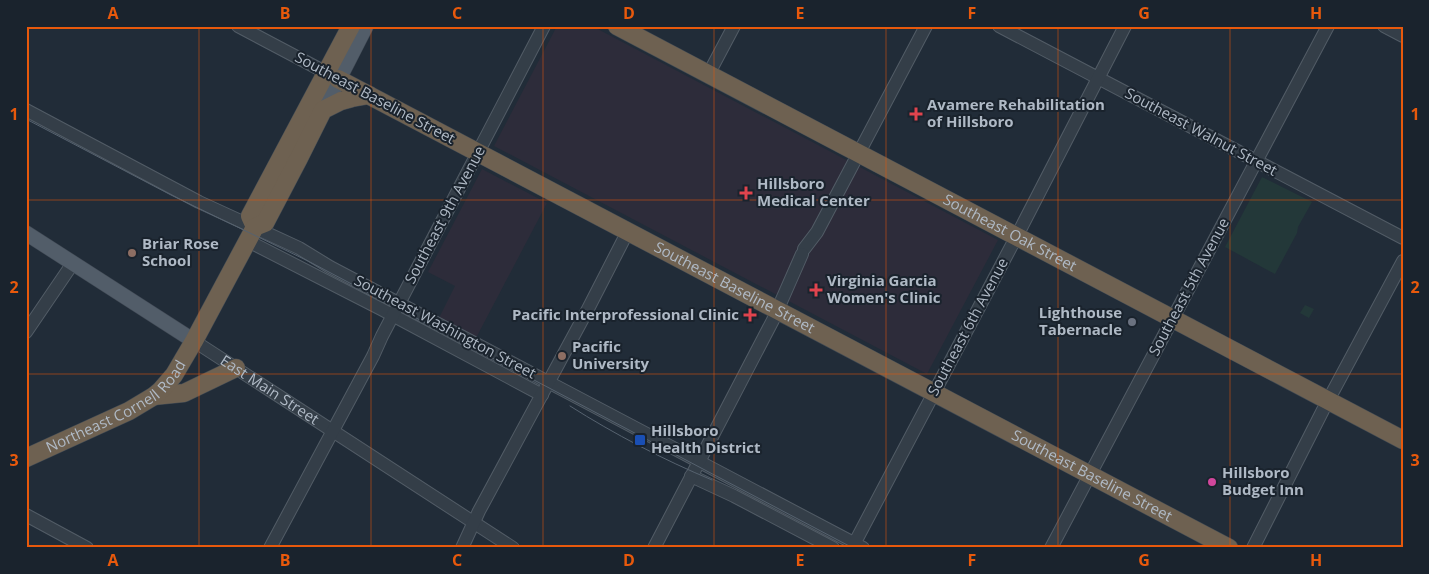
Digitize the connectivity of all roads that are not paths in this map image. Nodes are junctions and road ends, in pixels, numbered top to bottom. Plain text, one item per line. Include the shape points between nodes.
1 (238, 26) edge
2 (351, 26) edge
3 (366, 26) edge
4 (544, 26) edge
5 (617, 26) edge
6 (734, 26) edge
7 (926, 26) edge
8 (999, 26) edge
9 (1125, 26) edge
10 (1328, 26) edge
11 (1384, 26) edge
12 (1403, 36) edge
13 (708, 75) junction
14 (332, 76) junction
15 (1098, 78) junction
16 (369, 95) junction
17 (26, 110) edge
18 (323, 110) junction
19 (478, 153) junction
20 (858, 153) junction
21 (1257, 161) junction
22 (628, 232) junction
23 (26, 233) edge
24 (251, 234) junction
25 (1016, 237) junction
26 (1403, 238) edge
27 (1403, 261) edge
28 (73, 263) junction
29 (399, 304) junction
30 (777, 310) junction
31 (393, 316) junction
32 (1172, 318) junction
33 (26, 332) edge
34 (194, 341) junction
35 (236, 368) junction
36 (549, 382) junction
37 (934, 392) junction
38 (542, 395) junction
39 (154, 396) junction
40 (1328, 401) junction
41 (333, 430) junction
42 (1403, 440) edge
43 (26, 458) edge
44 (699, 461) junction
45 (1089, 474) junction
46 (691, 476) junction
47 (26, 516) edge
48 (474, 522) junction
49 (856, 546) edge
50 (87, 548) edge
51 (270, 548) edge
52 (462, 548) edge
53 (514, 548) edge
54 (654, 548) edge
55 (833, 548) edge
56 (1051, 548) edge
57 (1229, 548) edge
58 (1253, 548) edge

1 - 14 street, Southeast Baseline Street
2 - 14 highway
3 - 14 main road
4 - 19 street, Southeast 9th Avenue
5 - 13 highway, Southeast Oak Street
6 - 13 street
7 - 20 street
8 - 15 street, Southeast Walnut Street
9 - 15 street, Southeast 6th Avenue
10 - 21 street, Southeast 5th Avenue
11 - 12 street
13 - 20 highway, Southeast Oak Street
14 - 16 highway, Southeast Baseline Street
14 - 18 main road
14 - 24 highway via 250,216
15 - 21 street, Southeast Walnut Street
15 - 25 street, Southeast 6th Avenue
16 - 18 highway via 341,101
16 - 19 highway, Southeast Baseline Street
17 - 24 street, Southeast Washington Street
18 - 24 highway via 265,223
19 - 22 highway, Southeast Baseline Street
19 - 29 street, Southeast 9th Avenue
20 - 25 highway, Southeast Oak Street
20 - 30 street via 817,232 803,252
21 - 26 street, Southeast Walnut Street
21 - 32 street, Southeast 5th Avenue
22 - 30 highway, Southeast Baseline Street
22 - 36 street
23 - 28 main road, East Main Street
24 - 29 street, Southeast Washington Street via 299,248
24 - 31 street, Southeast Washington Street
24 - 34 highway, Northeast Cornell Road
25 - 32 highway, Southeast Oak Street
25 - 37 street, Southeast 6th Avenue
27 - 40 street
28 - 33 street
28 - 34 main road, East Main Street
29 - 31 street, Southeast 9th Avenue
29 - 36 street, Southeast Washington Street
30 - 37 highway, Southeast Baseline Street
30 - 44 street
31 - 38 street, Southeast Washington Street
31 - 41 street, Southeast 9th Avenue
32 - 40 highway, Southeast Oak Street
32 - 45 street, Southeast 5th Avenue
34 - 35 street, East Main Street
34 - 39 highway, Northeast Cornell Road via 174,374
35 - 39 highway via 184,393
35 - 41 street, East Main Street
36 - 38 street
36 - 44 street, Southeast Washington Street
37 - 45 highway, Southeast Baseline Street
37 - 49 street, Southeast 6th Avenue
38 - 48 street
39 - 43 highway, Northeast Cornell Road via 129,411
40 - 42 highway, Southeast Oak Street
40 - 58 street
41 - 48 street, East Main Street
41 - 51 street, Southeast 9th Avenue
44 - 46 street
44 - 49 street, Southeast Washington Street
45 - 56 street, Southeast 5th Avenue
45 - 57 highway, Southeast Baseline Street
46 - 54 street
46 - 55 street
47 - 50 street
48 - 52 street
48 - 53 street, East Main Street

